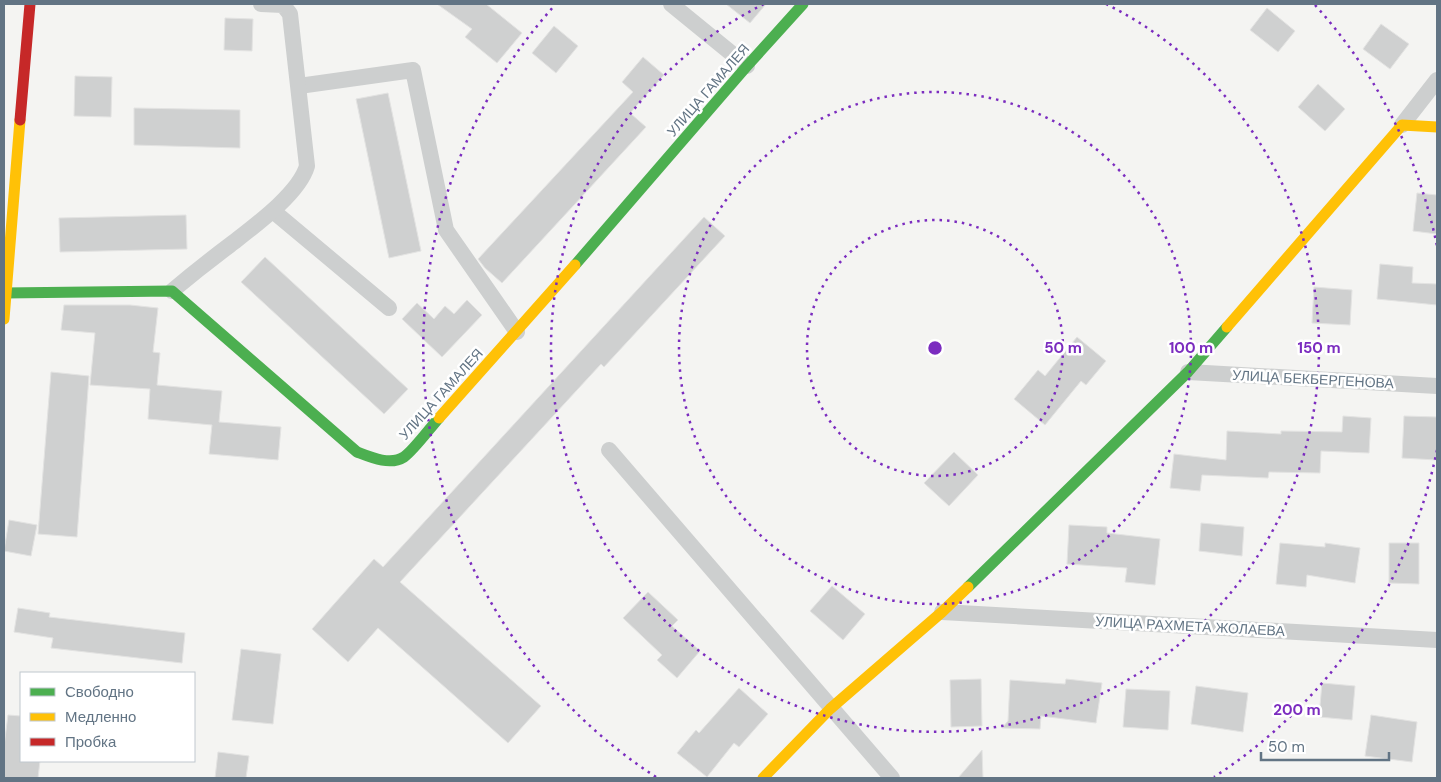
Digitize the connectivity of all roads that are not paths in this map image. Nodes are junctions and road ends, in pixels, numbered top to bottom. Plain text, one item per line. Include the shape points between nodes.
1 (30, 4) edge
2 (261, 4) edge
3 (671, 4) edge
4 (803, 4) edge
5 (747, 66) junction
6 (1437, 80) edge
7 (299, 86) junction
8 (1402, 125) junction
9 (1437, 128) edge
10 (273, 211) junction
11 (172, 291) junction
12 (5, 293) edge
13 (389, 308) dead end
14 (4, 319) edge
15 (517, 332) junction
16 (1188, 372) junction
17 (1437, 386) edge
18 (609, 450) dead end
19 (942, 612) junction
20 (1437, 640) edge
21 (830, 709) junction
22 (763, 778) edge
23 (892, 778) edge

1 - 12 street
2 - 7 street via 283,5 290,14
3 - 5 street
4 - 5 street, УЛИЦА ГАМАЛЕЯ
5 - 15 street, УЛИЦА ГАМАЛЕЯ
6 - 8 street
7 - 10 street via 308,166 301,180
7 - 15 street via 413,70 446,230
8 - 9 street
8 - 16 street
10 - 11 street
10 - 13 street
11 - 12 street
11 - 15 street, УЛИЦА ГАМАЛЕЯ via 357,452 378,461 403,458
12 - 14 street
16 - 17 street, УЛИЦА БЕКБЕРГЕНОВА
16 - 19 street
18 - 21 street
19 - 20 street, УЛИЦА РАХМЕТА ЖОЛАЕВА
19 - 21 street
21 - 22 street
21 - 23 street

